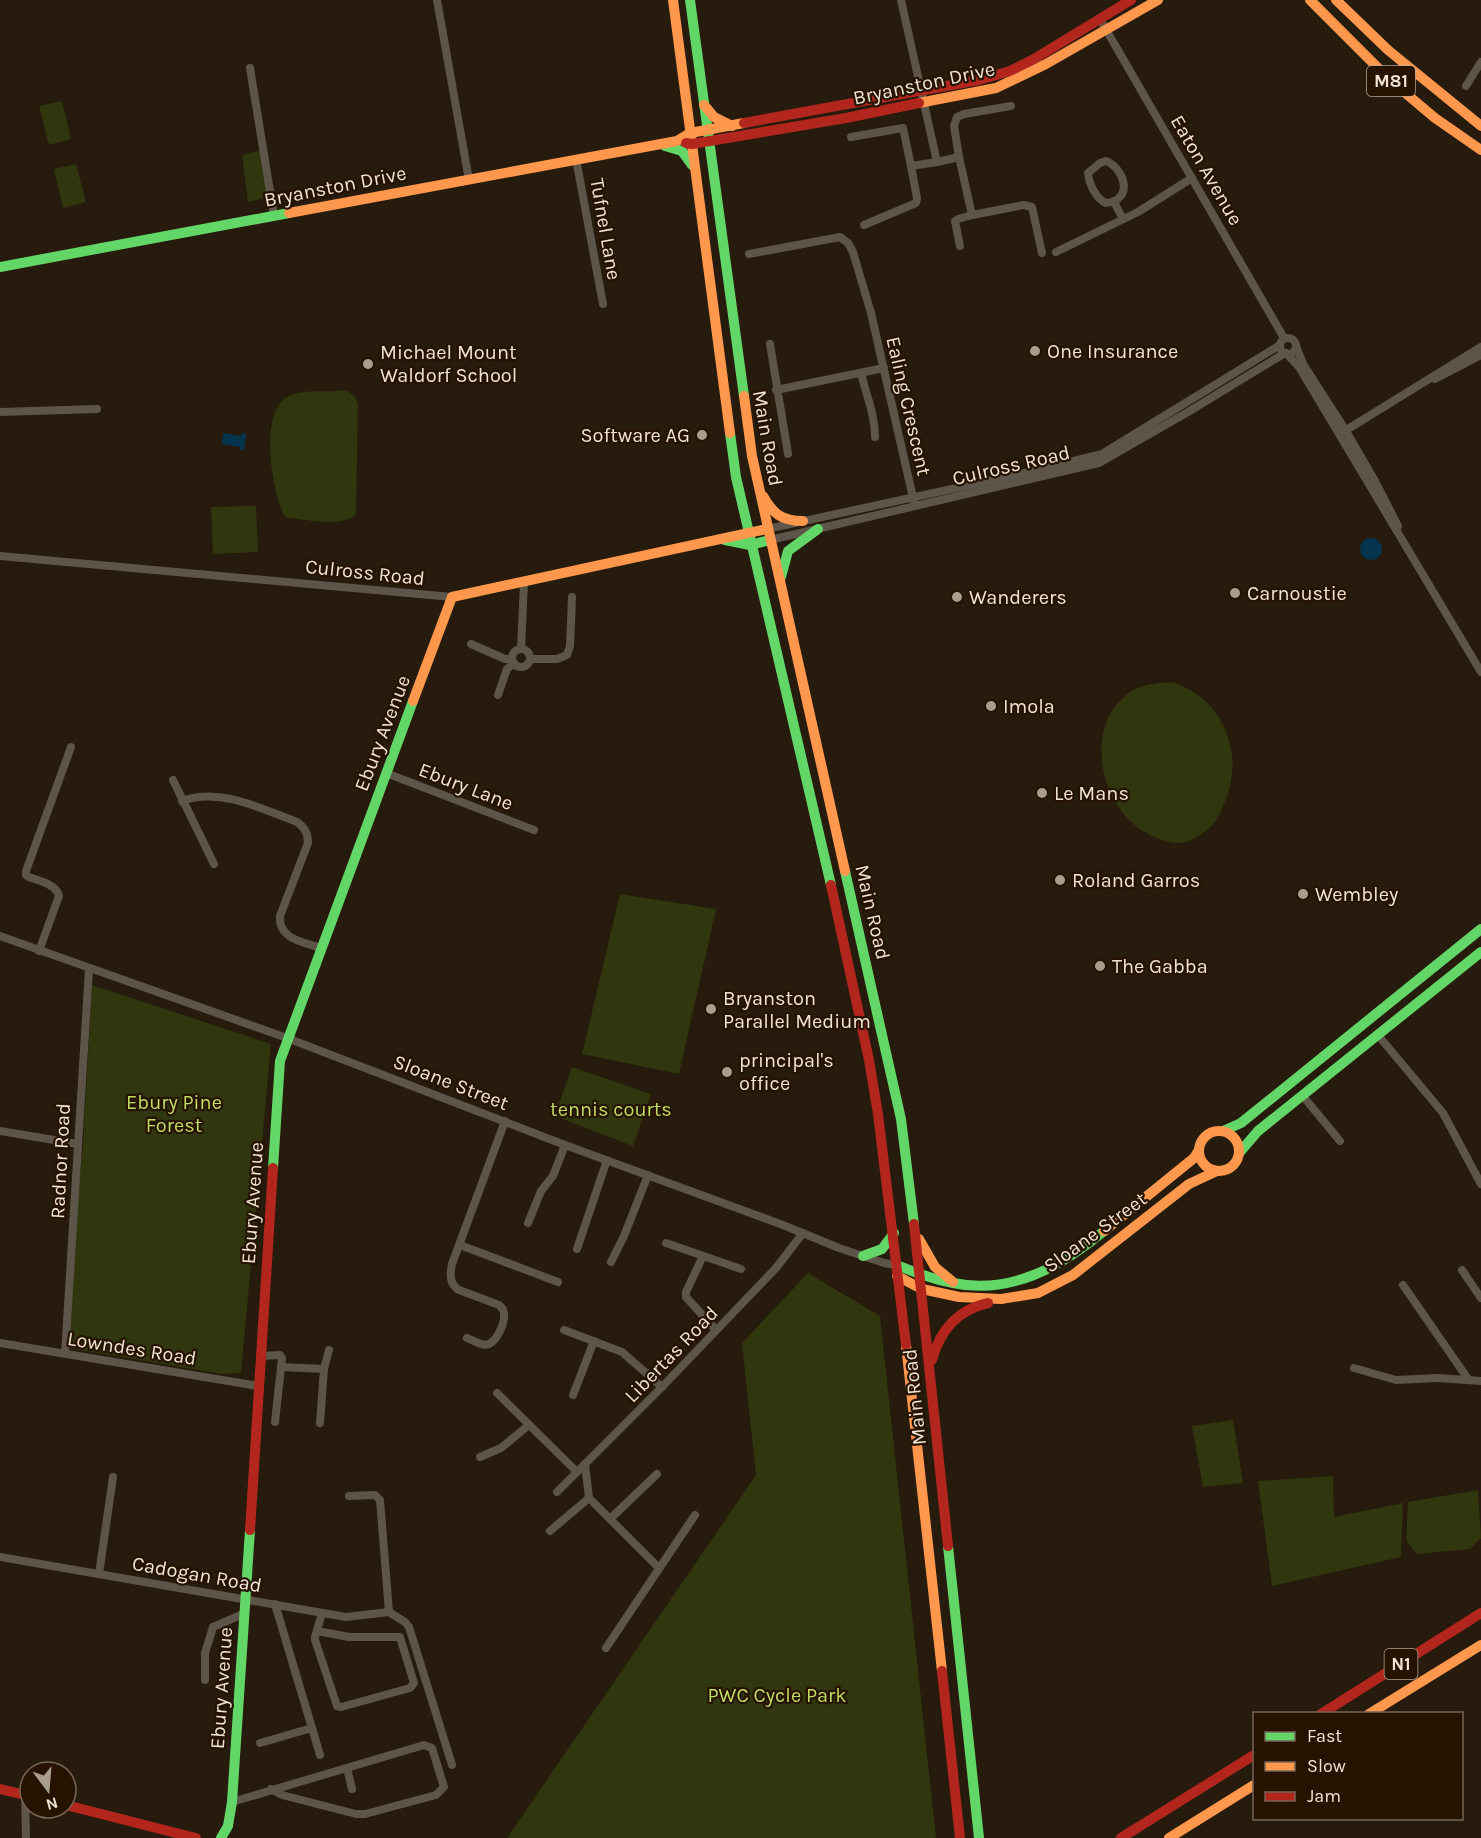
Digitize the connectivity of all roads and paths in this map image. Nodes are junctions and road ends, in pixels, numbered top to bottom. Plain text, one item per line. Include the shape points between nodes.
1 (437, 0) edge
2 (673, 0) edge
3 (690, 0) edge
4 (901, 0) edge
5 (1131, 0) edge
6 (1158, 0) edge
7 (1310, 0) edge
8 (1336, 0) edge
9 (1100, 19) junction
10 (1107, 30) junction
11 (1481, 62) edge
12 (250, 68) dead end
13 (1466, 86) dead end
14 (921, 92) junction
15 (924, 103) junction
16 (703, 105) junction
17 (1011, 106) dead end
18 (732, 126) junction
19 (1481, 126) edge
20 (707, 136) junction
21 (851, 137) dead end
22 (691, 139) junction
23 (651, 146) junction
24 (1481, 150) edge
25 (959, 157) junction
26 (576, 159) junction
27 (937, 162) junction
28 (911, 166) junction
29 (696, 173) junction
30 (1192, 178) junction
31 (469, 180) junction
32 (1114, 202) junction
33 (274, 216) junction
34 (972, 216) junction
35 (1123, 219) junction
36 (864, 225) dead end
37 (960, 246) dead end
38 (1056, 252) dead end
39 (1042, 253) dead end
40 (749, 254) dead end
41 (0, 267) edge
42 (603, 304) dead end
43 (1282, 342) junction
44 (770, 344) dead end
45 (1296, 346) junction
46 (1481, 347) edge
47 (1286, 353) junction
48 (1481, 355) edge
49 (885, 368) junction
50 (861, 373) junction
51 (1428, 381) junction
52 (776, 390) junction
53 (97, 409) dead end
54 (0, 412) edge
55 (1342, 433) junction
56 (875, 437) dead end
57 (788, 454) dead end
58 (758, 488) junction
59 (913, 497) junction
60 (916, 506) junction
61 (803, 522) junction
62 (767, 529) junction
63 (818, 529) junction
64 (747, 533) junction
65 (722, 539) junction
66 (770, 540) junction
67 (750, 545) junction
68 (0, 556) edge
69 (524, 582) junction
70 (781, 584) junction
71 (452, 597) junction
72 (572, 597) dead end
73 (471, 644) dead end
74 (521, 649) junction
75 (530, 659) junction
76 (513, 661) junction
77 (1481, 672) edge
78 (498, 695) dead end
79 (71, 747) dead end
80 (386, 773) junction
81 (173, 780) dead end
82 (182, 801) junction
83 (534, 830) dead end
84 (214, 864) dead end
85 (1481, 930) edge
86 (0, 936) edge
87 (321, 948) junction
88 (39, 951) junction
89 (1481, 952) edge
90 (88, 969) junction
91 (1377, 1034) junction
92 (286, 1038) junction
93 (1318, 1060) junction
94 (1302, 1095) junction
95 (1274, 1096) junction
96 (1254, 1112) junction
97 (505, 1121) junction
98 (1270, 1121) junction
99 (0, 1131) edge
100 (1223, 1131) junction
101 (1340, 1141) dead end
102 (78, 1144) junction
103 (565, 1145) junction
104 (1199, 1150) junction
105 (1240, 1152) junction
106 (607, 1160) junction
107 (1217, 1171) junction
108 (648, 1175) junction
109 (1481, 1184) edge
110 (528, 1223) dead end
111 (915, 1230) junction
112 (894, 1232) junction
113 (803, 1233) junction
114 (666, 1243) dead end
115 (460, 1245) junction
116 (577, 1249) dead end
117 (703, 1256) junction
118 (863, 1256) junction
119 (611, 1262) dead end
120 (894, 1268) junction
121 (741, 1269) dead end
122 (1462, 1270) dead end
123 (918, 1273) junction
124 (558, 1282) dead end
125 (954, 1283) junction
126 (1403, 1285) dead end
127 (920, 1289) junction
128 (1026, 1296) junction
129 (1481, 1298) edge
130 (564, 1330) dead end
131 (716, 1330) junction
132 (467, 1338) dead end
133 (594, 1341) junction
134 (0, 1343) edge
135 (329, 1350) dead end
136 (65, 1354) junction
137 (261, 1356) junction
138 (281, 1367) junction
139 (1354, 1368) dead end
140 (324, 1369) junction
141 (930, 1371) junction
142 (1468, 1378) junction
143 (1481, 1381) edge
144 (258, 1386) junction
145 (662, 1387) junction
146 (497, 1393) dead end
147 (573, 1395) dead end
148 (275, 1422) dead end
149 (320, 1423) dead end
150 (529, 1425) junction
151 (480, 1457) dead end
152 (585, 1464) junction
153 (577, 1472) junction
154 (657, 1474) dead end
155 (113, 1477) dead end
156 (557, 1492) dead end
157 (349, 1496) dead end
158 (589, 1498) junction
159 (694, 1515) dead end
160 (610, 1519) junction
161 (550, 1531) dead end
162 (0, 1557) edge
163 (659, 1568) junction
164 (99, 1574) junction
165 (244, 1599) junction
166 (275, 1604) junction
167 (389, 1612) junction
168 (322, 1613) junction
169 (1481, 1613) edge
170 (243, 1614) junction
171 (317, 1631) junction
172 (1481, 1645) edge
173 (606, 1648) dead end
174 (205, 1680) dead end
175 (1323, 1712) edge
176 (1371, 1712) edge
177 (312, 1728) junction
178 (260, 1743) dead end
179 (320, 1755) dead end
180 (1253, 1756) edge
181 (452, 1765) dead end
182 (346, 1768) junction
183 (1253, 1786) edge
184 (0, 1789) edge
185 (352, 1789) dead end
186 (271, 1790) junction
187 (18, 1794) edge
188 (232, 1802) junction
189 (78, 1808) edge
190 (27, 1820) edge
191 (26, 1838) edge
192 (196, 1838) edge
193 (221, 1838) edge
194 (960, 1838) edge
195 (979, 1838) edge
196 (1121, 1838) edge
197 (1169, 1838) edge

1 - 31 street
2 - 22 main road, Main Road
3 - 16 main road, Main Road
4 - 14 street
5 - 9 main road, Bryanston Drive
6 - 10 main road, Bryanston Drive
7 - 24 main road, M81 via 1391,81
8 - 19 main road, M81 via 1400,62
9 - 10 street, Eaton Avenue
9 - 14 main road, Bryanston Drive via 1010,71
10 - 15 main road, Bryanston Drive via 1004,86
10 - 30 street, Eaton Avenue
11 - 13 street
12 - 33 street
14 - 15 street
14 - 18 main road, Bryanston Drive
15 - 20 main road, Bryanston Drive
15 - 27 street
16 - 18 main road via 714,117
16 - 20 main road, Main Road
17 - 25 street via 957,117 954,126
18 - 20 main road, Bryanston Drive
20 - 22 main road, Bryanston Drive
20 - 58 main road, Main Road
21 - 28 street via 903,128
22 - 23 main road, Bryanston Drive
22 - 29 main road, Main Road
23 - 26 main road, Bryanston Drive
23 - 29 main road via 682,150
25 - 27 street
25 - 34 street
26 - 31 main road, Bryanston Drive
26 - 42 street, Tufnel Lane
27 - 28 street
28 - 36 street via 916,202
29 - 64 main road, Main Road via 730,443
30 - 35 street
30 - 43 street, Eaton Avenue
31 - 33 main road, Bryanston Drive
32 - 32 street via 1102,202 1089,180 1090,170 1106,161 1113,165 1124,184 1123,195
32 - 35 street
33 - 41 main road, Bryanston Drive
34 - 37 street via 955,221
34 - 39 street via 1031,206
35 - 38 street
40 - 49 street, Ealing Crescent via 840,237 848,243
43 - 45 street via 1294,340
43 - 47 street, Eaton Avenue
43 - 59 street, Culross Road via 1102,454
44 - 52 street
45 - 47 street, Culross Road via 1293,352
45 - 55 street
46 - 51 street
47 - 55 street
47 - 60 street, Culross Road via 1104,461
48 - 51 street
49 - 50 street
49 - 59 street, Ealing Crescent
50 - 52 street
50 - 56 street via 874,415
51 - 55 street
52 - 57 street
53 - 54 street
55 - 77 street via 1384,497 1414,559
58 - 61 main road via 777,517
58 - 62 main road, Main Road
59 - 60 street, Ealing Crescent
59 - 61 street, Culross Road
60 - 63 street, Culross Road
61 - 62 street, Culross Road
62 - 64 main road, Culross Road
62 - 66 main road, Main Road
63 - 66 street, Culross Road
63 - 70 main road via 790,546 782,564
64 - 65 main road, Culross Road
64 - 67 main road, Main Road
65 - 67 main road, Culross Road
65 - 69 main road, Culross Road
66 - 67 main road, Culross Road
66 - 70 main road, Main Road
67 - 112 main road, Main Road via 860,1014
68 - 71 street, Culross Road
69 - 71 main road, Culross Road
69 - 74 street
70 - 111 main road, Main Road via 896,1089
71 - 80 main road, Ebury Avenue
72 - 75 street via 567,655 557,660
73 - 76 street
74 - 75 street via 529,653
74 - 76 street via 514,652
75 - 76 street via 523,666
76 - 78 street
79 - 88 street via 26,871 29,877 54,887 59,896
80 - 83 street, Ebury Lane
80 - 87 main road, Ebury Avenue
81 - 82 street
82 - 84 street
82 - 87 street via 195,797 229,798 304,828 308,843 280,924 287,936
85 - 93 main road
86 - 88 street, Sloane Street
87 - 92 main road, Ebury Avenue
88 - 90 street, Sloane Street
89 - 91 main road
90 - 92 street, Sloane Street
90 - 102 street, Radnor Road
91 - 93 main road via 1370,1029 1331,1056
91 - 94 main road
91 - 109 street via 1443,1113
92 - 97 street, Sloane Street
92 - 137 main road, Ebury Avenue via 278,1070
93 - 95 main road
94 - 95 main road via 1294,1091
94 - 98 main road
94 - 101 street
95 - 96 main road
96 - 98 main road
96 - 100 main road
97 - 103 street, Sloane Street
97 - 115 street
98 - 105 main road
99 - 102 street
100 - 104 main road via 1207,1135
100 - 105 main road via 1237,1141
102 - 136 street, Radnor Road
103 - 106 street, Sloane Street
103 - 110 street
104 - 107 main road via 1202,1161
104 - 125 main road, Sloane Street via 1182,1168 1060,1264 1018,1281 989,1286
105 - 107 main road via 1230,1168
106 - 108 street, Sloane Street
106 - 116 street
107 - 128 main road, Sloane Street via 1189,1184 1073,1275
108 - 113 street, Sloane Street
108 - 119 street
111 - 123 main road, Main Road
111 - 125 main road via 935,1267
112 - 118 main road via 882,1250
112 - 120 main road, Main Road
113 - 118 street, Sloane Street
113 - 131 street, Libertas Road via 776,1268
114 - 117 street
115 - 124 street
115 - 132 street via 451,1271 454,1287 500,1305 504,1314 490,1344
117 - 121 street
117 - 131 street via 686,1297
118 - 120 street, Sloane Street
120 - 123 main road, Sloane Street
120 - 127 main road, Sloane Street
120 - 194 main road, Main Road via 915,1416
122 - 129 street
123 - 125 main road, Sloane Street
123 - 127 main road, Main Road
126 - 142 street
127 - 128 main road, Sloane Street via 978,1298
127 - 141 main road, Main Road
128 - 141 main road via 980,1304 957,1315 939,1337
130 - 133 street
131 - 145 street, Libertas Road
133 - 145 street via 622,1352
133 - 147 street
134 - 136 street, Lowndes Road
135 - 140 street
136 - 144 street, Lowndes Road
137 - 138 street via 280,1355
137 - 144 main road, Ebury Avenue
138 - 140 street
138 - 148 street
139 - 142 street via 1396,1380
140 - 149 street
141 - 195 main road, Main Road
142 - 143 street
144 - 165 main road, Ebury Avenue
145 - 152 street, Libertas Road
146 - 150 street
150 - 151 street via 505,1446
150 - 153 street
152 - 153 street, Libertas Road
152 - 158 street
153 - 156 street, Libertas Road
154 - 160 street
155 - 164 street
157 - 167 street via 375,1495 380,1500
158 - 160 street
158 - 161 street
159 - 163 street
160 - 163 street
162 - 164 street, Cadogan Road
163 - 173 street
164 - 165 street, Cadogan Road
165 - 166 street, Cadogan Road
165 - 170 main road, Ebury Avenue
166 - 168 street, Cadogan Road
166 - 177 street
167 - 168 street, Cadogan Road via 346,1617
167 - 181 street via 410,1627
168 - 171 street
169 - 175 main road, N1
170 - 174 street via 213,1627 205,1653
170 - 188 main road, Ebury Avenue
171 - 171 street via 315,1640 334,1703 339,1707 410,1688 414,1683 400,1637 349,1637
172 - 176 main road, N1
177 - 178 street
177 - 179 street
180 - 196 main road
182 - 185 street
182 - 186 street
182 - 186 street via 427,1745 432,1748 444,1787 436,1795 365,1814 282,1796
183 - 197 main road
184 - 187 main road
186 - 188 street
188 - 193 main road, Ebury Avenue via 229,1824
189 - 192 main road
190 - 191 street

